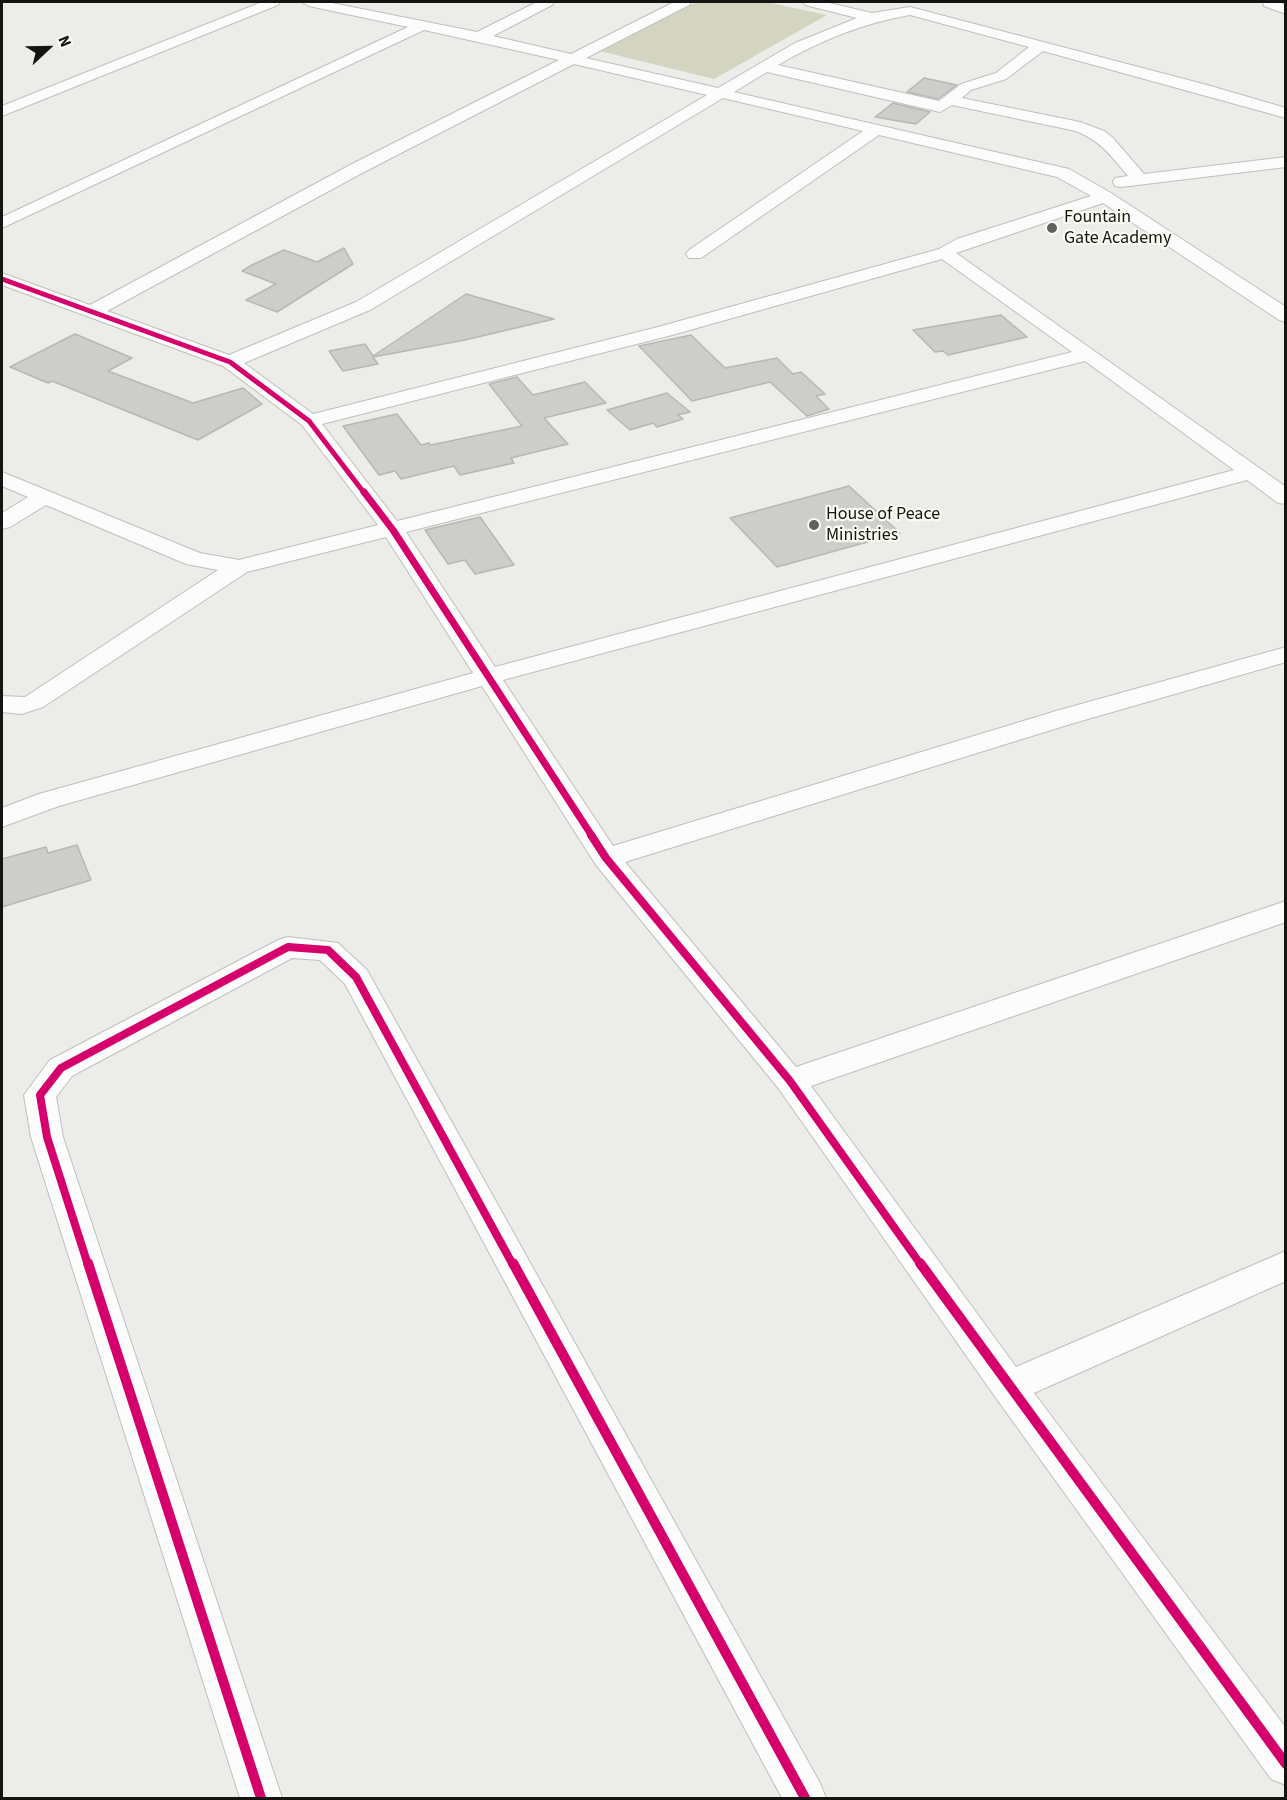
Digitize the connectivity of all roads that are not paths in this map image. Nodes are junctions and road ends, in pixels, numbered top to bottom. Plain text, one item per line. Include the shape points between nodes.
1 (273, 2) edge
2 (309, 2) edge
3 (547, 2) edge
4 (684, 2) edge
5 (810, 2) edge
6 (1270, 2) edge
7 (915, 6) edge
8 (1286, 10) edge
9 (872, 17) junction
10 (423, 25) junction
11 (479, 37) junction
12 (1041, 45) junction
13 (571, 58) junction
14 (766, 67) junction
15 (722, 94) junction
16 (946, 103) junction
17 (2, 111) edge
18 (1286, 113) edge
19 (876, 129) junction
20 (906, 136) junction
21 (1286, 162) edge
22 (1140, 180) junction
23 (1086, 185) junction
24 (1105, 197) junction
25 (2, 223) edge
26 (945, 253) junction
27 (695, 254) dead end
28 (2, 279) edge
29 (91, 312) junction
30 (1286, 316) edge
31 (1088, 354) junction
32 (230, 362) junction
33 (309, 421) junction
34 (1251, 472) junction
35 (2, 478) edge
36 (43, 497) junction
37 (1286, 498) edge
38 (2, 522) edge
39 (393, 530) junction
40 (239, 567) junction
41 (1286, 654) edge
42 (487, 677) junction
43 (2, 704) edge
44 (2, 818) edge
45 (606, 858) junction
46 (1286, 911) edge
47 (790, 1081) junction
48 (1286, 1264) edge
49 (1008, 1387) junction
50 (1286, 1764) edge
51 (261, 1798) edge
52 (805, 1798) edge

1 - 17 street
2 - 10 street
3 - 11 street
4 - 13 street
5 - 9 street
6 - 8 street
7 - 9 street
7 - 12 street
9 - 14 street via 800,46
10 - 11 street
10 - 25 street
11 - 13 street
12 - 16 street via 1001,76 973,83
12 - 18 street
13 - 15 street
13 - 29 street
14 - 15 street
14 - 16 street
15 - 19 street
15 - 32 street via 363,306
16 - 20 street
16 - 22 street via 1080,127 1098,134
19 - 20 street
19 - 27 street
20 - 23 street via 1063,173
21 - 22 street
22 - 23 street
23 - 24 street
24 - 26 street via 963,243
24 - 30 street
26 - 31 street
26 - 33 street via 664,331
28 - 29 street
29 - 32 street
31 - 34 street
31 - 39 street
32 - 33 street
33 - 39 street
34 - 37 street
34 - 42 street
35 - 36 street
36 - 38 street
36 - 40 street via 194,559
39 - 40 street
39 - 42 street
40 - 43 street via 34,702 22,706
41 - 45 street via 1065,717
42 - 44 street via 49,800
42 - 45 street
45 - 47 street
46 - 47 street
47 - 49 street
48 - 49 street
49 - 50 street
51 - 52 street via 46,1137 40,1095 61,1068 288,947 328,950 356,977

